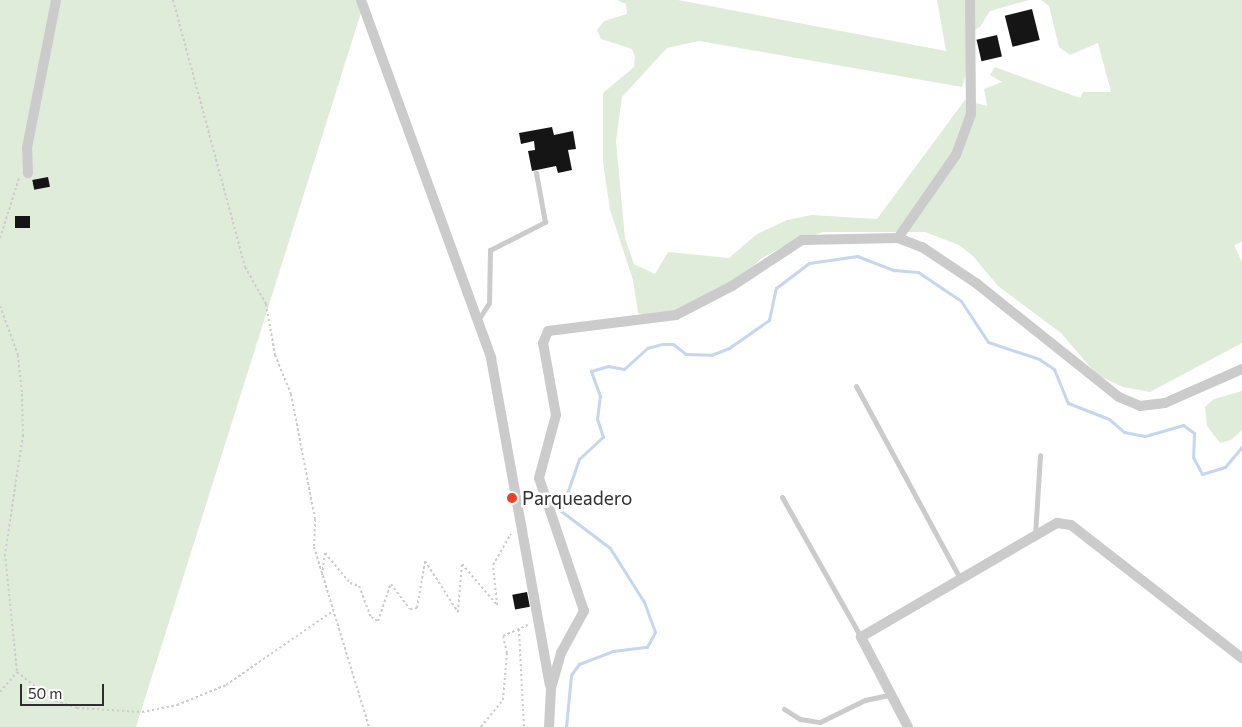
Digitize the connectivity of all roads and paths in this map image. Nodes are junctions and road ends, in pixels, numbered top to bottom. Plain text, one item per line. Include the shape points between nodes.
1 (56, 0) edge
2 (173, 0) edge
3 (360, 0) edge
4 (970, 0) edge
5 (24, 173) joint
6 (536, 173) dead end
7 (0, 238) edge
8 (898, 238) junction
9 (0, 306) edge
10 (478, 320) junction
11 (1242, 369) edge
12 (856, 386) dead end
13 (1040, 455) dead end
14 (782, 497) dead end
15 (519, 522) junction
16 (1035, 535) junction
17 (960, 578) junction
18 (322, 580) junction
19 (333, 611) junction
20 (538, 622) junction
21 (519, 629) junction
22 (861, 637) junction
23 (1242, 658) edge
24 (17, 672) junction
25 (551, 688) junction
26 (0, 692) edge
27 (888, 696) junction
28 (784, 709) dead end
29 (369, 727) edge
30 (481, 727) edge
31 (524, 727) edge
32 (549, 727) edge
33 (908, 727) edge

1 - 5 street
2 - 18 path via 245,267 266,304 275,355 291,394
3 - 10 street
4 - 8 street via 971,114 956,154
5 - 7 path
6 - 10 lane via 545,222 490,250 488,303
8 - 11 street via 922,247 976,283 1119,397 1140,406 1165,403
8 - 25 street via 802,240 732,286 676,314 618,325 556,328 543,337 556,415 539,478 584,611 561,653
9 - 24 path via 18,355 22,394 23,435 5,554
10 - 15 street via 491,358
12 - 17 lane
13 - 16 lane
14 - 22 lane
15 - 18 path via 493,565 497,605 462,564 458,612 425,561 417,608 410,609 391,584 378,621 371,616 359,586 350,583 325,553
15 - 20 street
16 - 17 street
16 - 23 street via 1057,523 1071,525
17 - 22 street
18 - 19 path
19 - 24 path via 226,685 194,699 142,712 77,708 51,699
19 - 29 path
20 - 21 path
20 - 25 street
21 - 30 path via 503,636 507,653 503,700
21 - 31 path
22 - 27 street
24 - 26 path
25 - 32 street
27 - 28 lane via 865,700 820,722 800,719
27 - 33 street

